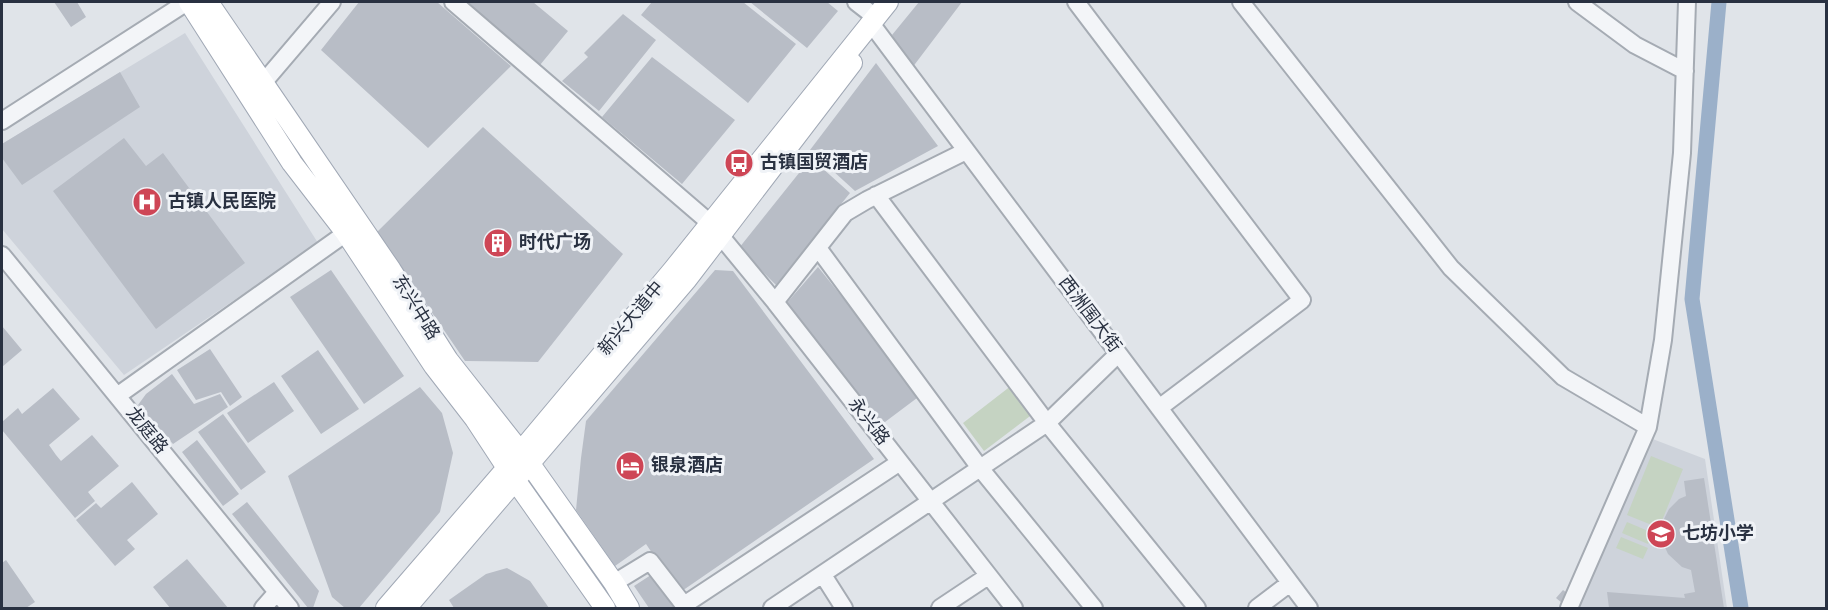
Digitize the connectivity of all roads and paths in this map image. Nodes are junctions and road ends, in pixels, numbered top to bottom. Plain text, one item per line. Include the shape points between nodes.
1 (188, 2) edge
2 (208, 2) edge
3 (332, 2) edge
4 (453, 2) edge
5 (856, 2) edge
6 (888, 2) edge
7 (1241, 2) edge
8 (1576, 2) edge
9 (1687, 2) edge
10 (1079, 3) edge
11 (872, 19) junction
12 (1685, 71) junction
13 (263, 83) junction
14 (2, 121) edge
15 (966, 151) junction
16 (876, 195) junction
17 (715, 229) junction
18 (346, 233) junction
19 (818, 248) junction
20 (2, 255) edge
21 (775, 302) junction
22 (1118, 354) junction
23 (117, 396) junction
24 (1159, 408) junction
25 (1047, 423) junction
26 (1648, 427) junction
27 (525, 458) junction
28 (900, 462) junction
29 (980, 468) junction
30 (511, 474) junction
31 (930, 502) junction
32 (436, 561) junction
33 (823, 575) junction
34 (988, 576) junction
35 (614, 583) junction
36 (1290, 583) junction
37 (277, 592) junction
38 (263, 609) edge
39 (290, 609) edge
40 (386, 609) edge
41 (406, 609) edge
42 (605, 609) edge
43 (629, 609) edge
44 (772, 609) edge
45 (844, 609) edge
46 (940, 609) edge
47 (1014, 609) edge
48 (1094, 609) edge
49 (1197, 609) edge
50 (1257, 609) edge
51 (1309, 609) edge
52 (1569, 609) edge

1 - 14 street
1 - 18 main road, 东兴中路 via 292,163
2 - 13 main road, 东兴中路
3 - 13 street
4 - 17 street, 永兴路
5 - 11 street, 西洲围大街
6 - 11 main road, 新兴大道中
7 - 26 street via 1451,268 1563,377
8 - 12 street via 1635,45
9 - 12 street
10 - 24 street via 1302,300
11 - 15 street, 西洲围大街
11 - 17 main road, 新兴大道中 via 850,68
12 - 26 street via 1679,188 1663,340
13 - 27 main road, 东兴中路 via 448,360
15 - 16 street
15 - 22 street, 西洲围大街
16 - 19 street via 845,213
16 - 25 street
17 - 21 street, 永兴路
17 - 27 main road, 新兴大道中 via 687,279
18 - 23 street
18 - 30 main road, 东兴中路
19 - 21 street
19 - 29 street
20 - 23 street, 龙庭路
21 - 28 street, 永兴路
22 - 24 street, 西洲围大街
22 - 25 street
23 - 37 street, 龙庭路
24 - 36 street, 西洲围大街
25 - 29 street
25 - 49 street
26 - 52 street
27 - 30 main road, 新兴大道中
27 - 35 main road, 东兴中路
28 - 31 street, 永兴路
28 - 35 street via 684,605 650,561
29 - 31 street
29 - 48 street
30 - 32 main road, 新兴大道中
30 - 42 main road, 东兴中路
31 - 33 street
31 - 34 street, 永兴路
32 - 40 main road, 新兴大道中
32 - 41 main road, 新兴大道中
33 - 44 street
33 - 45 street
34 - 46 street
34 - 47 street, 永兴路
35 - 43 main road, 东兴中路
36 - 50 street
36 - 51 street, 西洲围大街
37 - 38 street
37 - 39 street, 龙庭路

